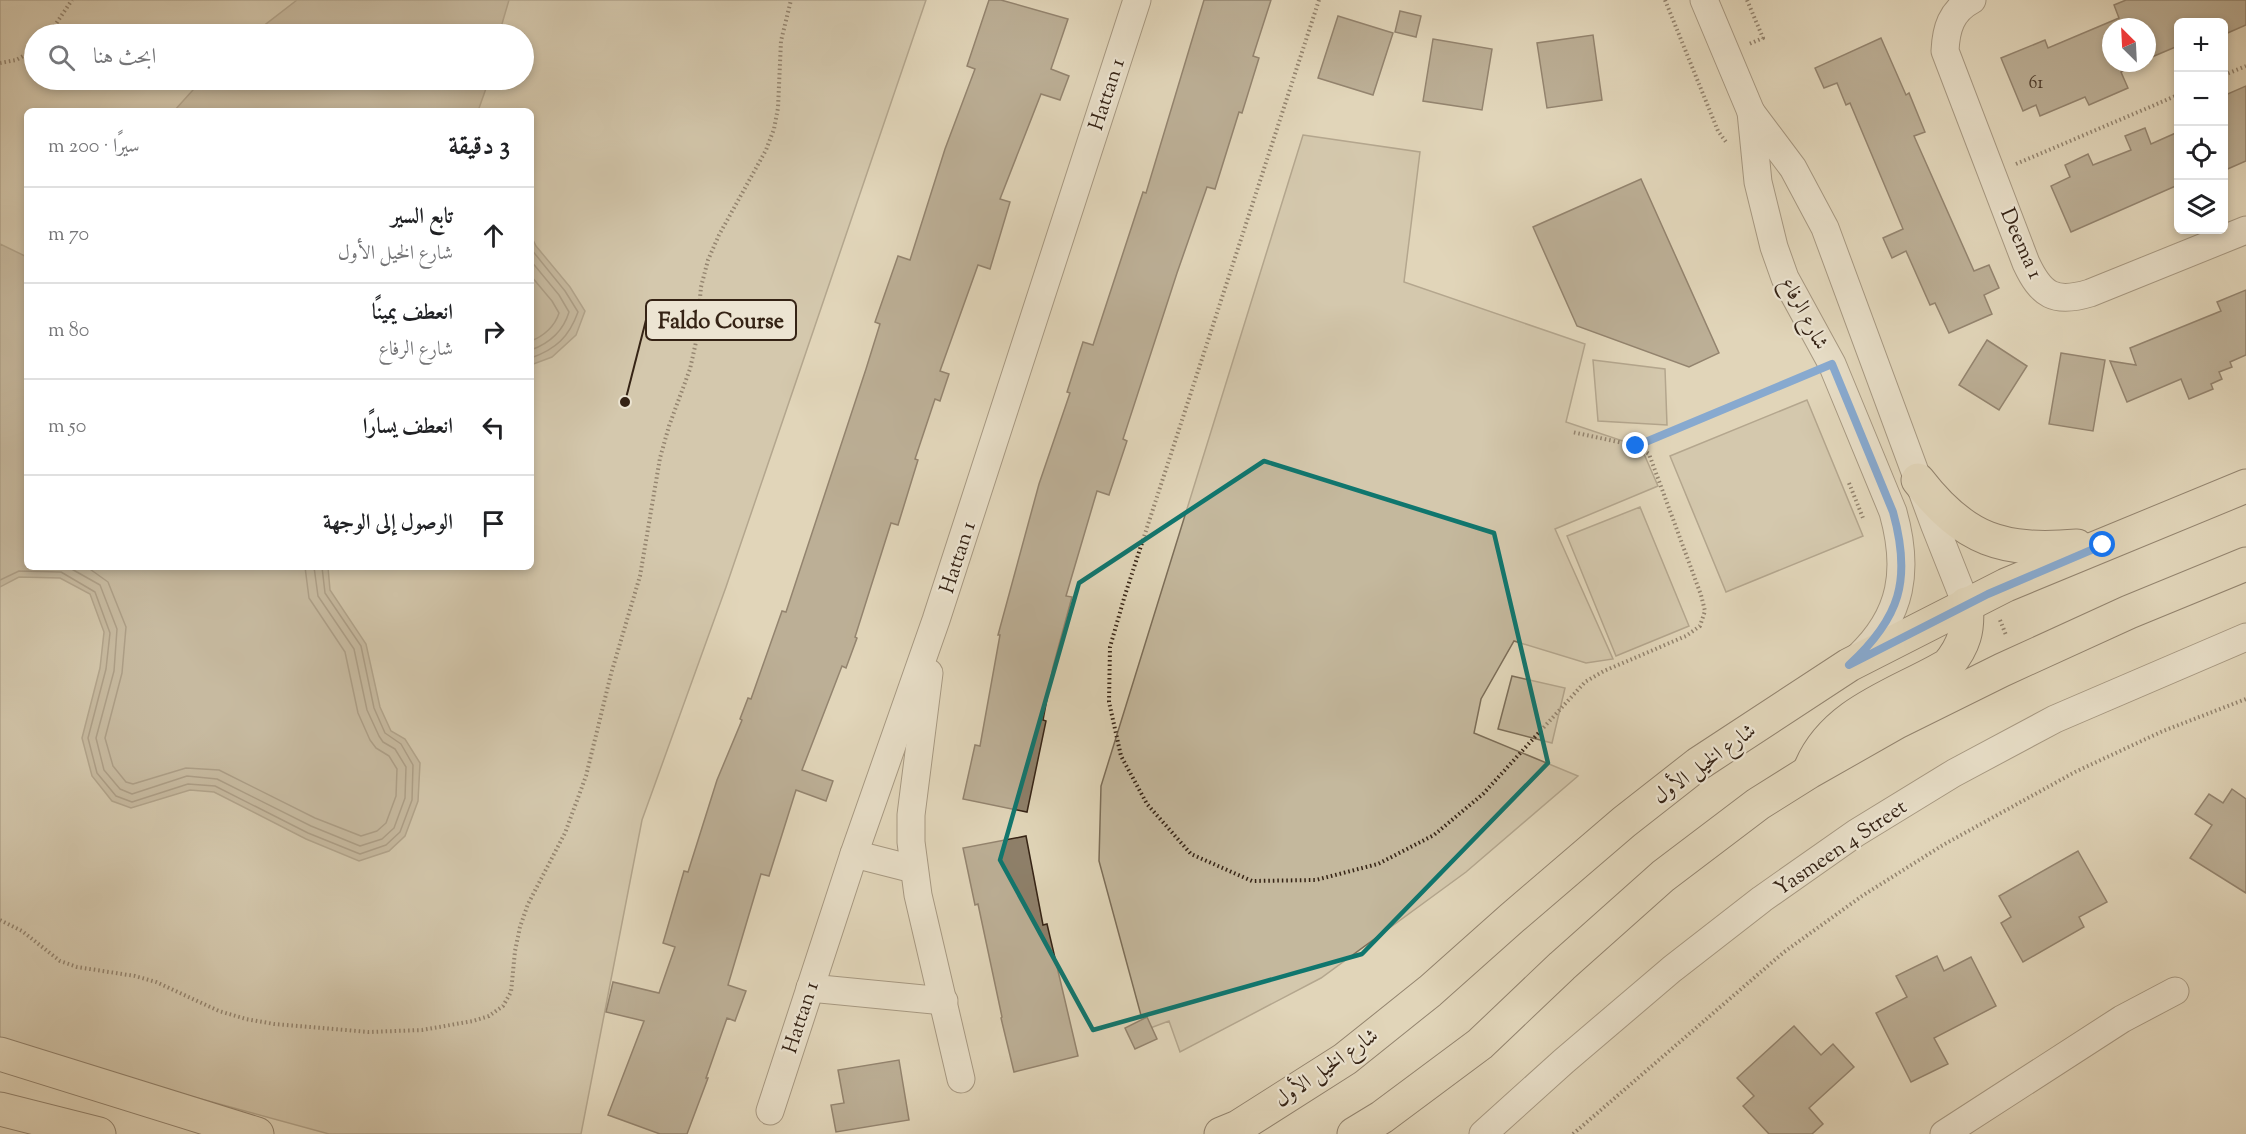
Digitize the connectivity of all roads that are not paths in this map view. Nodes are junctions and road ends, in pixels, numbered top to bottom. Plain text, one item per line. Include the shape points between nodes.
1 (1137, 0) edge
2 (1704, 0) edge
3 (1972, 0) edge
4 (1751, 112) junction
5 (2246, 230) edge
6 (1918, 480) junction
7 (2246, 486) edge
8 (2103, 545) junction
9 (2246, 564) edge
10 (1966, 604) junction
11 (936, 620) junction
12 (2246, 637) edge
13 (1849, 665) junction
14 (1809, 772) junction
15 (854, 854) junction
16 (913, 869) junction
17 (810, 988) junction
18 (2175, 991) dead end
19 (944, 1001) junction
20 (0, 1054) edge
21 (962, 1079) dead end
22 (0, 1108) edge
23 (770, 1111) dead end
24 (99, 1134) edge
25 (257, 1134) edge
26 (1221, 1134) edge
27 (1354, 1134) edge
28 (1483, 1134) edge
29 (1944, 1134) edge

1 - 11 street, Hattan 1
2 - 4 street, شارع الرفاع
3 - 5 street, Deema 1 via 1954,14 1946,32 1946,51 2035,281 2050,295 2070,299 2090,293
4 - 6 street, شارع الرفاع via 1793,168 1825,228
4 - 13 street, شارع الرفاع via 1758,182 1774,247 1789,285 1832,364 1899,534 1902,555 1898,594 1888,619 1868,648
6 - 8 main road via 1954,519 2000,543 2050,549
6 - 10 street, شارع الرفاع
7 - 8 main road, شارع الخيل الأول
8 - 10 main road, شارع الخيل الأول
9 - 14 main road via 2002,669
10 - 13 main road, شارع الخيل الأول
10 - 14 main road via 1966,636 1948,665 1843,723 1823,745
11 - 15 street, Hattan 1
11 - 16 street via 911,815
12 - 28 street, Yasmeen 4 Street via 2055,719 1954,773 1856,833 1672,969
13 - 26 main road, شارع الخيل الأول via 1698,764 1634,814 1430,991 1345,1059
14 - 27 main road via 1758,804 1663,876 1480,1044
15 - 16 street
15 - 17 street, Hattan 1
16 - 19 street
17 - 19 street
17 - 23 street, Hattan 1
18 - 29 street via 2122,1019
19 - 21 street
20 - 25 main road
22 - 24 main road

